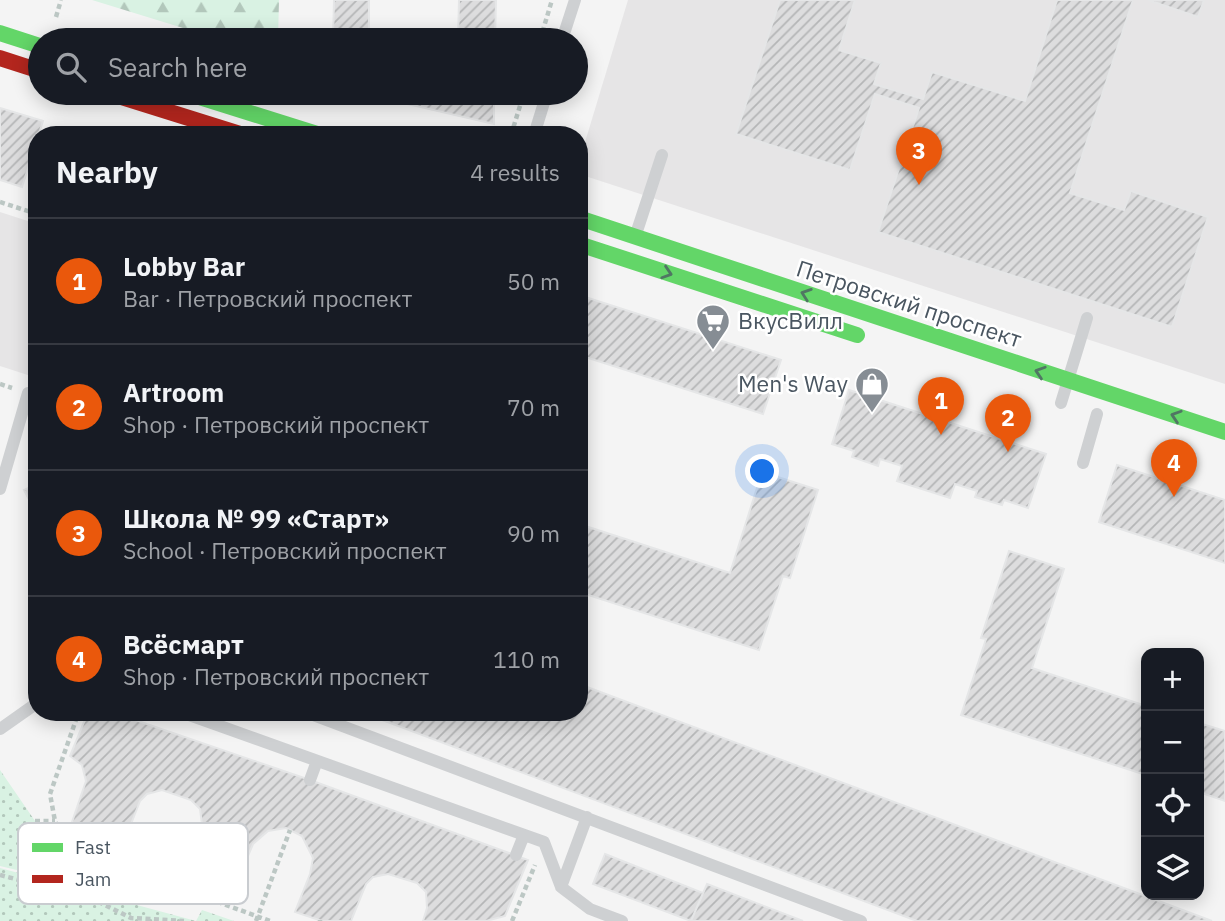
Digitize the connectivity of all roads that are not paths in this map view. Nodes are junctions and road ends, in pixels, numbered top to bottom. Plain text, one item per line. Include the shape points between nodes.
1 (575, 0) edge
2 (566, 28) edge
3 (0, 33) edge
4 (28, 42) edge
5 (0, 58) edge
6 (28, 67) edge
7 (147, 105) edge
8 (224, 105) edge
9 (543, 105) edge
10 (214, 126) edge
11 (289, 126) edge
12 (537, 126) edge
13 (662, 155) dead end
14 (588, 221) edge
15 (636, 237) junction
16 (588, 247) edge
17 (628, 260) junction
18 (1087, 318) dead end
19 (876, 342) dead end
20 (1068, 381) junction
21 (28, 393) dead end
22 (1225, 432) edge
23 (1083, 463) dead end
24 (0, 489) edge
25 (28, 709) edge
26 (206, 721) edge
27 (329, 721) edge
28 (0, 729) edge
29 (317, 761) junction
30 (310, 779) dead end
31 (587, 817) junction
32 (524, 835) junction
33 (516, 855) dead end
34 (561, 887) junction
35 (588, 915) edge
36 (622, 921) edge
37 (861, 921) edge

1 - 2 lane
3 - 4 street
5 - 6 street
7 - 10 street
8 - 11 street
9 - 12 lane
13 - 15 lane
14 - 15 street, Петровский проспект
15 - 17 lane
20 -> 15 street, Петровский проспект
16 - 17 street, Петровский проспект
17 -> 19 street, Петровский проспект
18 - 20 lane
22 -> 20 street, Петровский проспект
20 - 23 lane via 1079,408
21 - 24 lane
25 - 28 lane
26 - 29 lane
27 - 31 lane
29 - 30 lane
29 - 32 lane
31 - 34 lane
31 - 37 lane
32 - 33 lane
32 - 34 lane via 544,842
34 - 35 lane
35 - 36 lane

